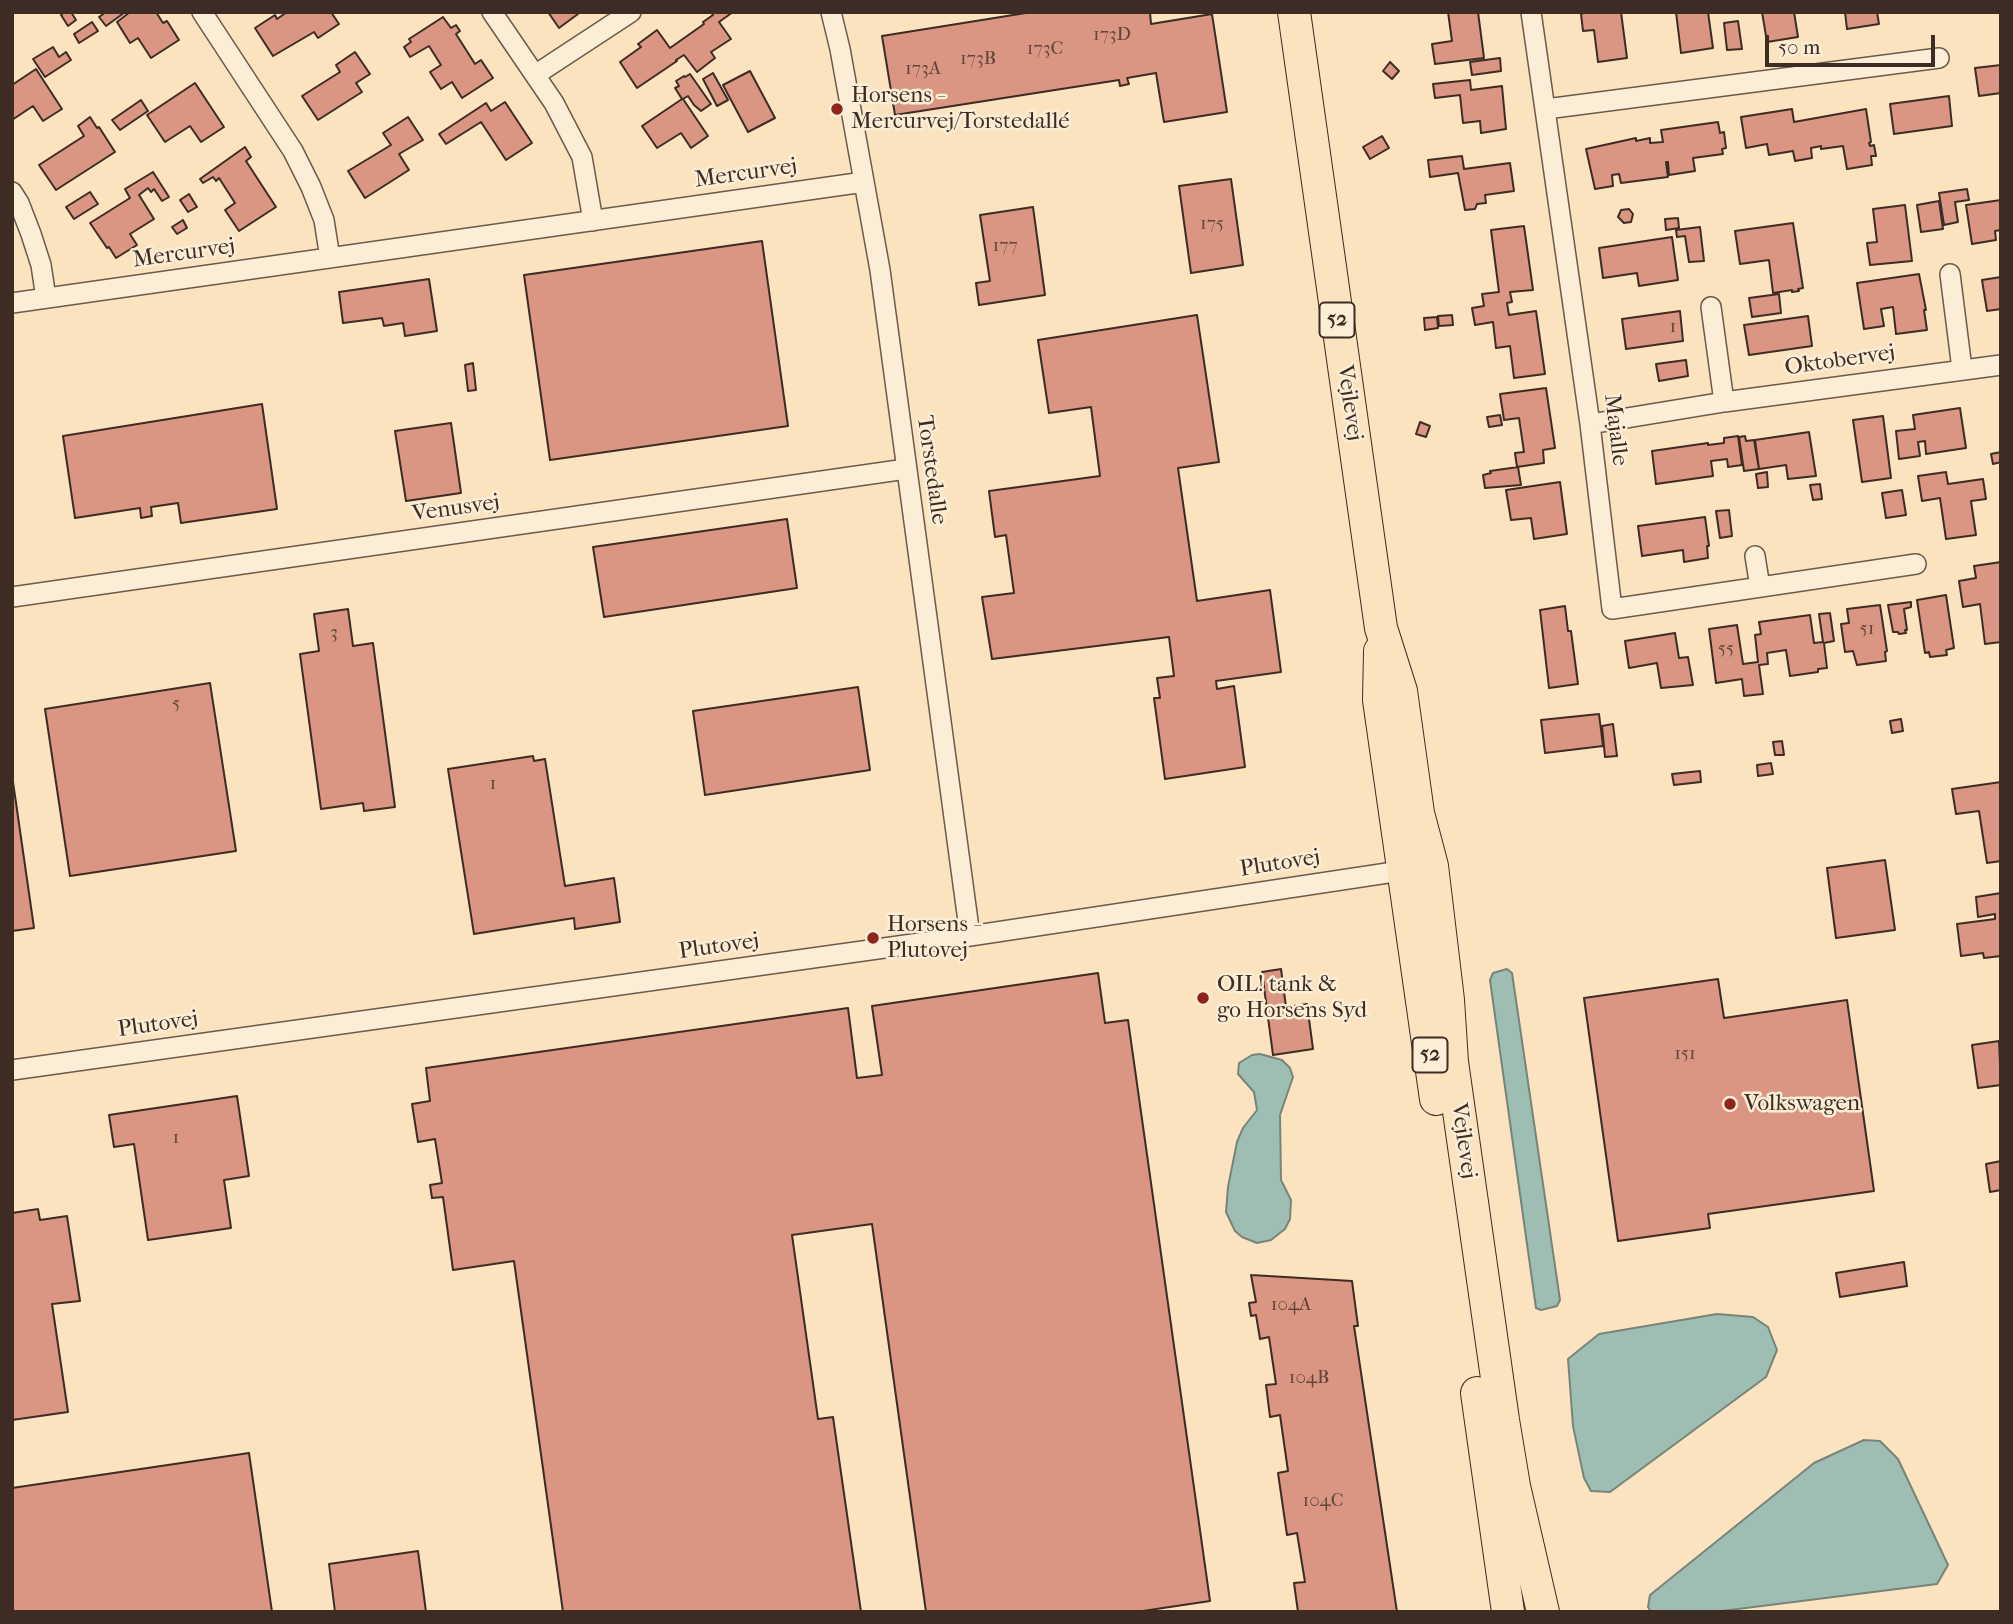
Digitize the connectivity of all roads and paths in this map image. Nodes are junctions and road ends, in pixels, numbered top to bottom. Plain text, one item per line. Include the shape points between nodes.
1 (202, 12) edge
2 (492, 12) edge
3 (631, 12) edge
4 (831, 12) edge
5 (1294, 12) edge
6 (1531, 12) edge
7 (1939, 58) dead end
8 (535, 75) junction
9 (1546, 109) junction
10 (864, 182) junction
11 (12, 192) edge
12 (593, 221) junction
13 (330, 258) junction
14 (1950, 274) dead end
15 (46, 298) junction
16 (12, 303) edge
17 (1711, 307) dead end
18 (2001, 365) edge
19 (1962, 369) junction
20 (1724, 402) junction
21 (1590, 424) junction
22 (906, 469) junction
23 (1755, 556) dead end
24 (1916, 564) dead end
25 (1760, 587) junction
26 (12, 597) edge
27 (1418, 868) junction
28 (970, 936) junction
29 (12, 1070) edge
30 (1473, 1367) junction
31 (1508, 1612) edge
32 (1525, 1612) edge
33 (1543, 1612) edge

1 - 13 street via 293,151 324,220
2 - 8 street
3 - 8 street
4 - 10 street, Torstedalle
5 - 27 main road, Vejlevej / 52 via 1381,628 1379,700
6 - 9 street, Majalle
7 - 9 street
8 - 12 street via 582,157
9 - 21 street, Majalle
10 - 12 street, Mercurvej
10 - 22 street, Torstedalle
11 - 15 street via 32,234
12 - 13 street, Mercurvej
13 - 15 street, Mercurvej
14 - 19 street
15 - 16 street, Mercurvej
17 - 20 street
18 - 19 street, Oktobervej
19 - 20 street, Oktobervej
20 - 21 street, Oktobervej
21 - 25 street, Majalle via 1612,609
22 - 26 street, Venusvej
22 - 28 street, Torstedalle
23 - 25 street
24 - 25 street, Majalle
27 - 28 street, Plutovej
27 - 30 main road, Vejlevej / 52
27 - 33 main road, Vejlevej / 52 via 1448,1000 1452,1062 1514,1486
28 - 29 street, Plutovej
30 - 31 main road, Vejlevej / 52
30 - 32 main road

